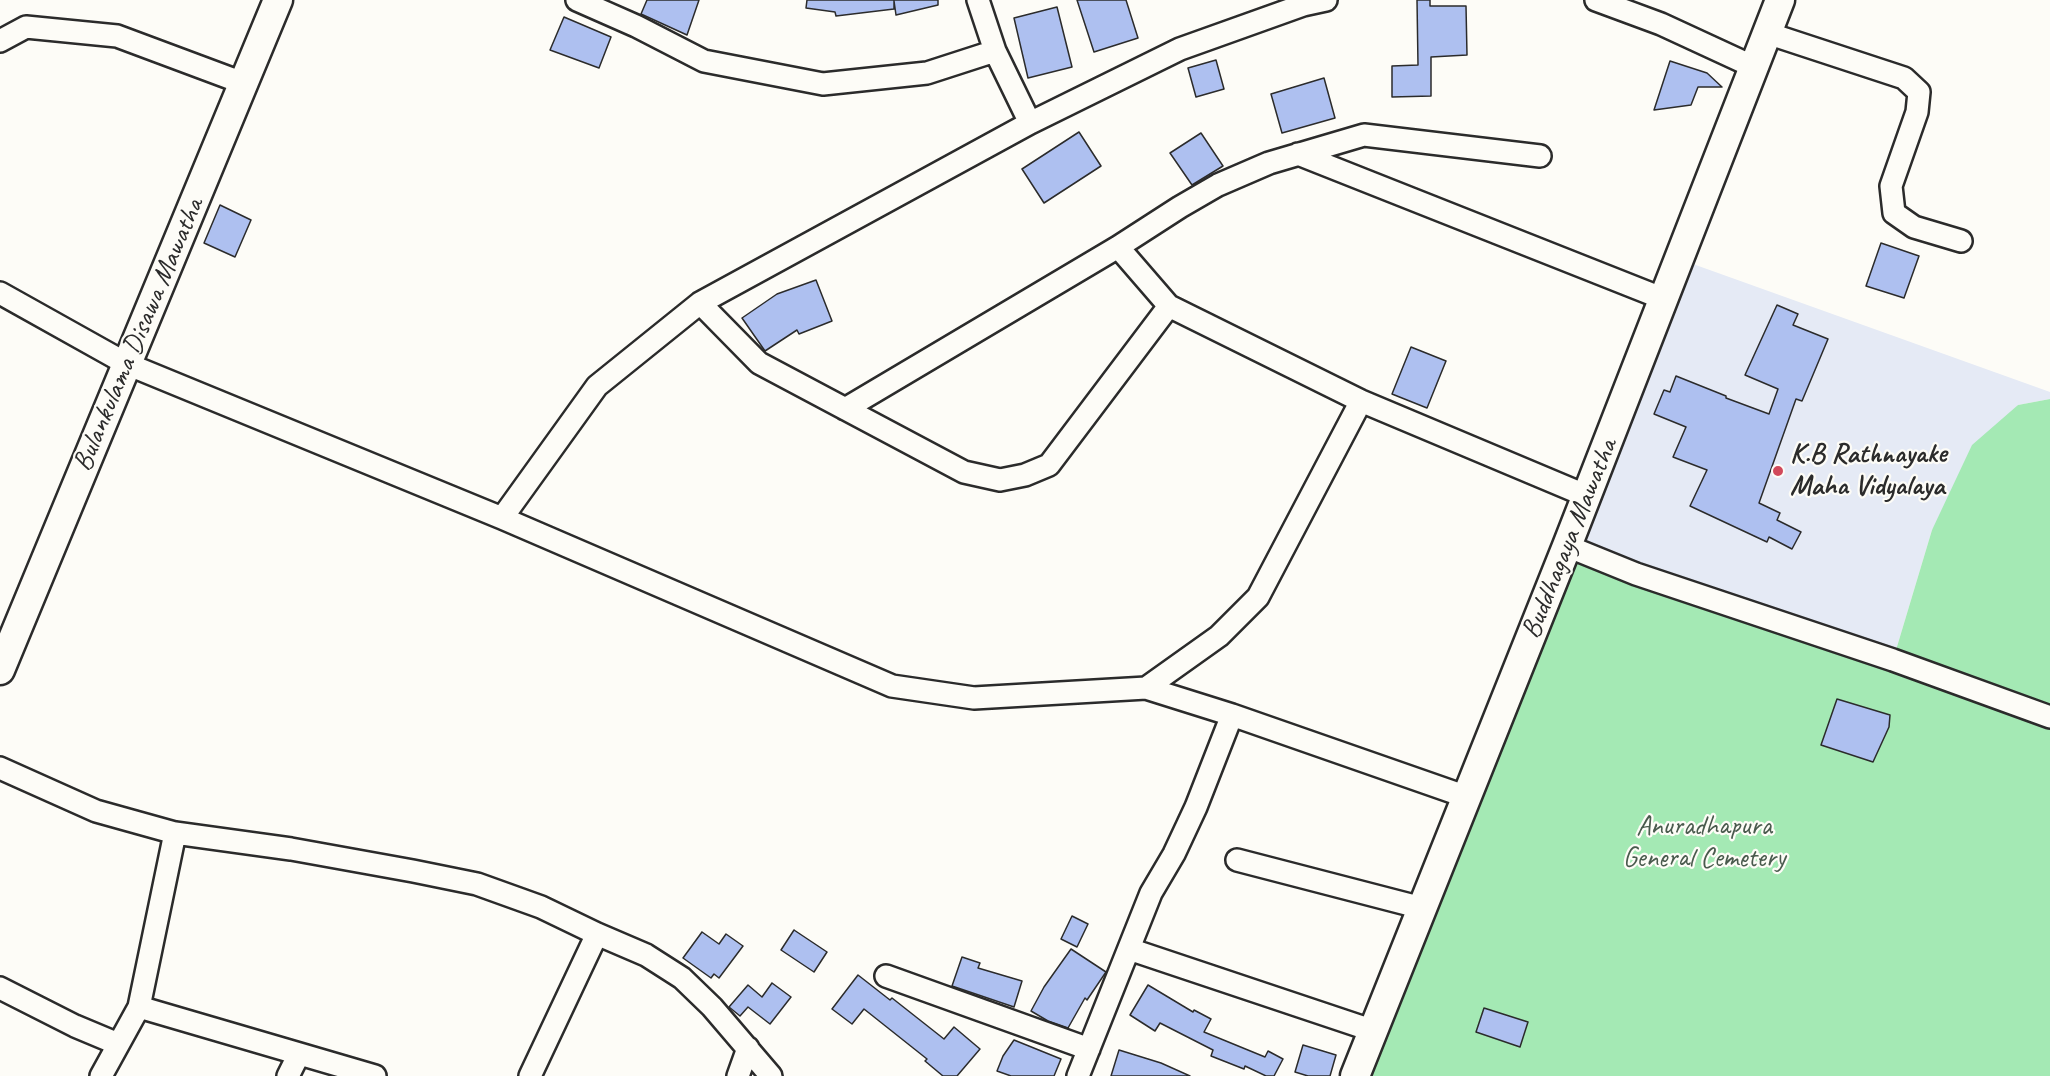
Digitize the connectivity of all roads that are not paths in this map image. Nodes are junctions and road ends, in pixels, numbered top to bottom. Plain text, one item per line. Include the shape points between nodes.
1 (278, 0) edge
2 (577, 0) edge
3 (978, 0) edge
4 (1326, 0) edge
5 (1596, 0) edge
6 (1780, 0) edge
7 (1767, 33) junction
8 (0, 41) edge
9 (995, 51) junction
10 (1754, 66) junction
11 (243, 83) junction
12 (1030, 123) junction
13 (1298, 154) junction
14 (1540, 156) dead end
15 (1961, 241) dead end
16 (1118, 247) junction
17 (0, 292) edge
18 (1664, 299) junction
19 (700, 303) junction
20 (1169, 306) junction
21 (127, 364) junction
22 (1361, 401) junction
23 (845, 409) junction
24 (1587, 496) junction
25 (502, 518) junction
26 (1567, 546) junction
27 (0, 670) edge
28 (1146, 688) junction
29 (1232, 715) junction
30 (2050, 717) edge
31 (0, 768) edge
32 (1467, 797) junction
33 (175, 833) junction
34 (1237, 860) dead end
35 (1422, 908) junction
36 (597, 934) junction
37 (1129, 949) junction
38 (886, 976) dead end
39 (0, 988) edge
40 (139, 1007) junction
41 (1374, 1031) junction
42 (118, 1044) junction
43 (748, 1048) junction
44 (1089, 1048) junction
45 (299, 1054) junction
46 (101, 1076) edge
47 (288, 1076) edge
48 (375, 1076) edge
49 (530, 1076) edge
50 (738, 1076) edge
51 (771, 1076) edge
52 (1078, 1076) edge
53 (1355, 1076) edge

1 - 11 main road, Bulankulama Disawa Mawatha
2 - 9 street via 704,61 823,84 927,73
3 - 9 street
4 - 12 street via 1180,49
5 - 10 street via 1662,24
6 - 7 main road, Buddhagaya Mawatha
7 - 10 main road, Buddhagaya Mawatha
7 - 15 street via 1904,78 1919,92 1917,112 1891,186 1894,213 1914,227
8 - 11 street via 26,27 117,36
9 - 12 street
10 - 18 main road, Buddhagaya Mawatha
11 - 21 main road, Bulankulama Disawa Mawatha
12 - 19 street
13 - 14 street via 1364,135
13 - 16 street via 1218,185
13 - 18 street
16 - 20 street
16 - 23 street
17 - 21 street
18 - 24 main road, Buddhagaya Mawatha
19 - 23 street via 759,363
19 - 25 street via 597,386
20 - 22 street
20 - 23 street via 1049,465 1025,475 1000,480 964,472
21 - 25 street
21 - 27 main road, Bulankulama Disawa Mawatha
22 - 24 street
22 - 28 street via 1258,597 1219,636
24 - 26 main road, Buddhagaya Mawatha
25 - 28 street via 892,686 974,698
26 - 30 street via 1636,574
26 - 32 main road, Buddhagaya Mawatha
28 - 29 street
29 - 32 street
29 - 37 street via 1197,807 1151,893
31 - 33 street via 96,811
32 - 35 main road, Buddhagaya Mawatha
33 - 36 street via 291,849 477,884 541,907
33 - 40 street
34 - 35 street
35 - 41 main road, Buddhagaya Mawatha
36 - 43 street via 646,955 682,978
36 - 49 street
37 - 41 street
37 - 44 street
38 - 44 street
39 - 42 street
40 - 42 street
40 - 45 street
41 - 53 main road, Buddhagaya Mawatha
42 - 46 street
43 - 50 street
43 - 51 street
44 - 52 street
45 - 47 street
45 - 48 street

